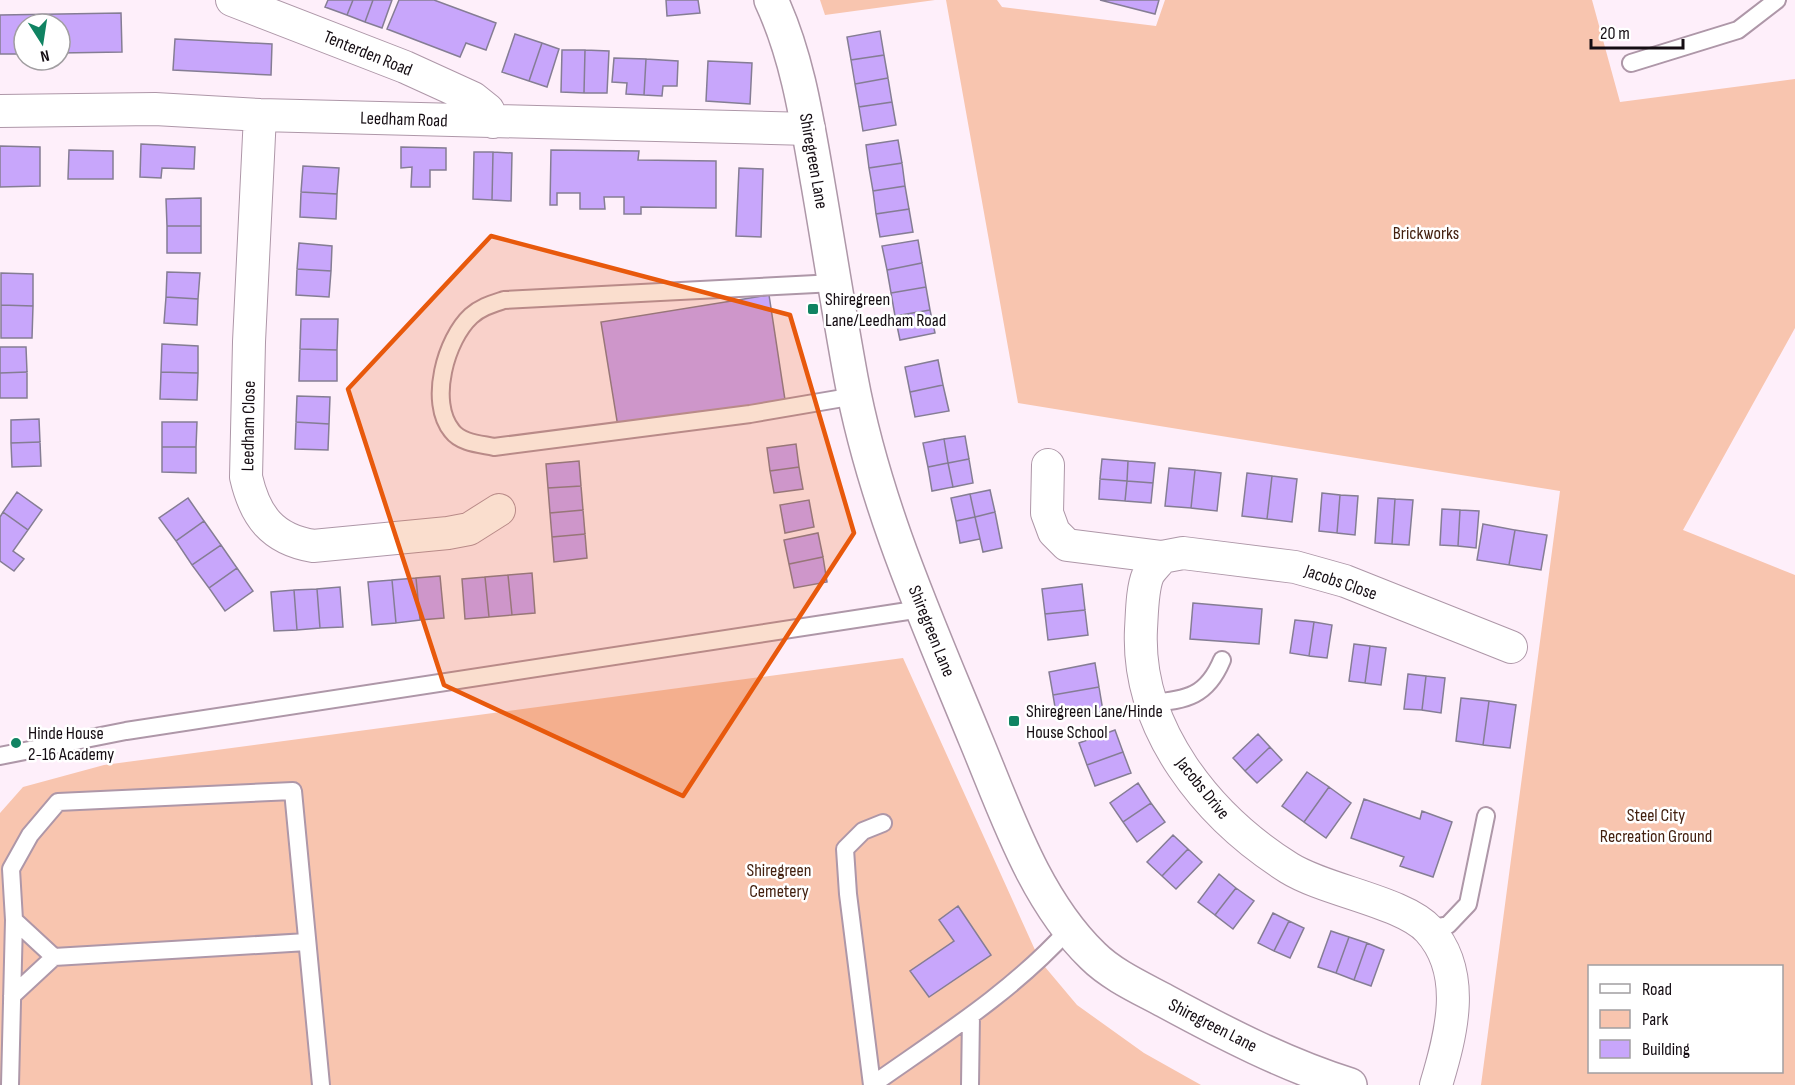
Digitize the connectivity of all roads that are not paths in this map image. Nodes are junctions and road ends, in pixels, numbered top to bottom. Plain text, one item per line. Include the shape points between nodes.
1 (232, 0) edge
2 (771, 0) edge
3 (1777, 0) edge
4 (1631, 63) dead end
5 (0, 111) edge
6 (260, 115) junction
7 (494, 122) junction
8 (809, 129) junction
9 (835, 283) junction
10 (855, 396) junction
11 (1048, 465) dead end
12 (499, 510) dead end
13 (1162, 558) junction
14 (921, 609) junction
15 (1511, 647) dead end
16 (1222, 660) dead end
17 (1151, 703) junction
18 (0, 756) edge
19 (1486, 816) dead end
20 (883, 823) dead end
21 (14, 920) junction
22 (1429, 929) junction
23 (1068, 930) junction
24 (307, 942) junction
25 (54, 957) junction
26 (12, 996) junction
27 (971, 1016) junction
28 (10, 1085) edge
29 (321, 1085) edge
30 (872, 1085) edge
31 (970, 1085) edge
32 (1350, 1085) edge
33 (1436, 1085) edge

1 - 7 street, Tenterden Road via 405,67 473,98 488,110
2 - 8 street, Shiregreen Lane via 786,33
3 - 4 lane via 1738,30
5 - 6 street, Leedham Road via 155,109
6 - 7 street, Leedham Road
6 - 12 street, Leedham Close via 246,477 262,518 277,534 293,543 313,546 469,529
7 - 8 street, Leedham Road
8 - 9 street, Shiregreen Lane
9 - 10 street, Shiregreen Lane
9 - 10 lane via 504,300 469,318 450,345 443,366 441,399 452,431 466,441 494,447 750,414
10 - 14 street, Shiregreen Lane via 870,458
11 - 13 street via 1047,513 1054,532 1067,545
13 - 15 street, Jacobs Close via 1183,553 1295,567 1345,581
13 - 17 street, Jacobs Drive via 1148,576 1142,619 1140,658
14 - 18 lane via 126,730
14 - 23 street, Shiregreen Lane via 1014,830
16 - 17 lane via 1214,679 1198,693 1179,701
17 - 22 street, Jacobs Drive via 1168,743 1194,783 1225,818 1259,847 1291,869 1327,886 1404,912
19 - 22 lane via 1468,904 1448,925
20 - 30 lane via 863,831 845,849
21 - 24 lane via 10,869 30,835 58,802 294,791
21 - 25 lane
21 - 26 lane
22 - 33 street, Jacobs Drive via 1451,970 1454,997 1446,1053
23 - 27 lane via 1040,961
23 - 32 street, Shiregreen Lane via 1096,959 1135,984 1229,1035
24 - 25 lane
24 - 29 lane
25 - 26 lane
26 - 28 lane
27 - 30 lane
27 - 31 lane

